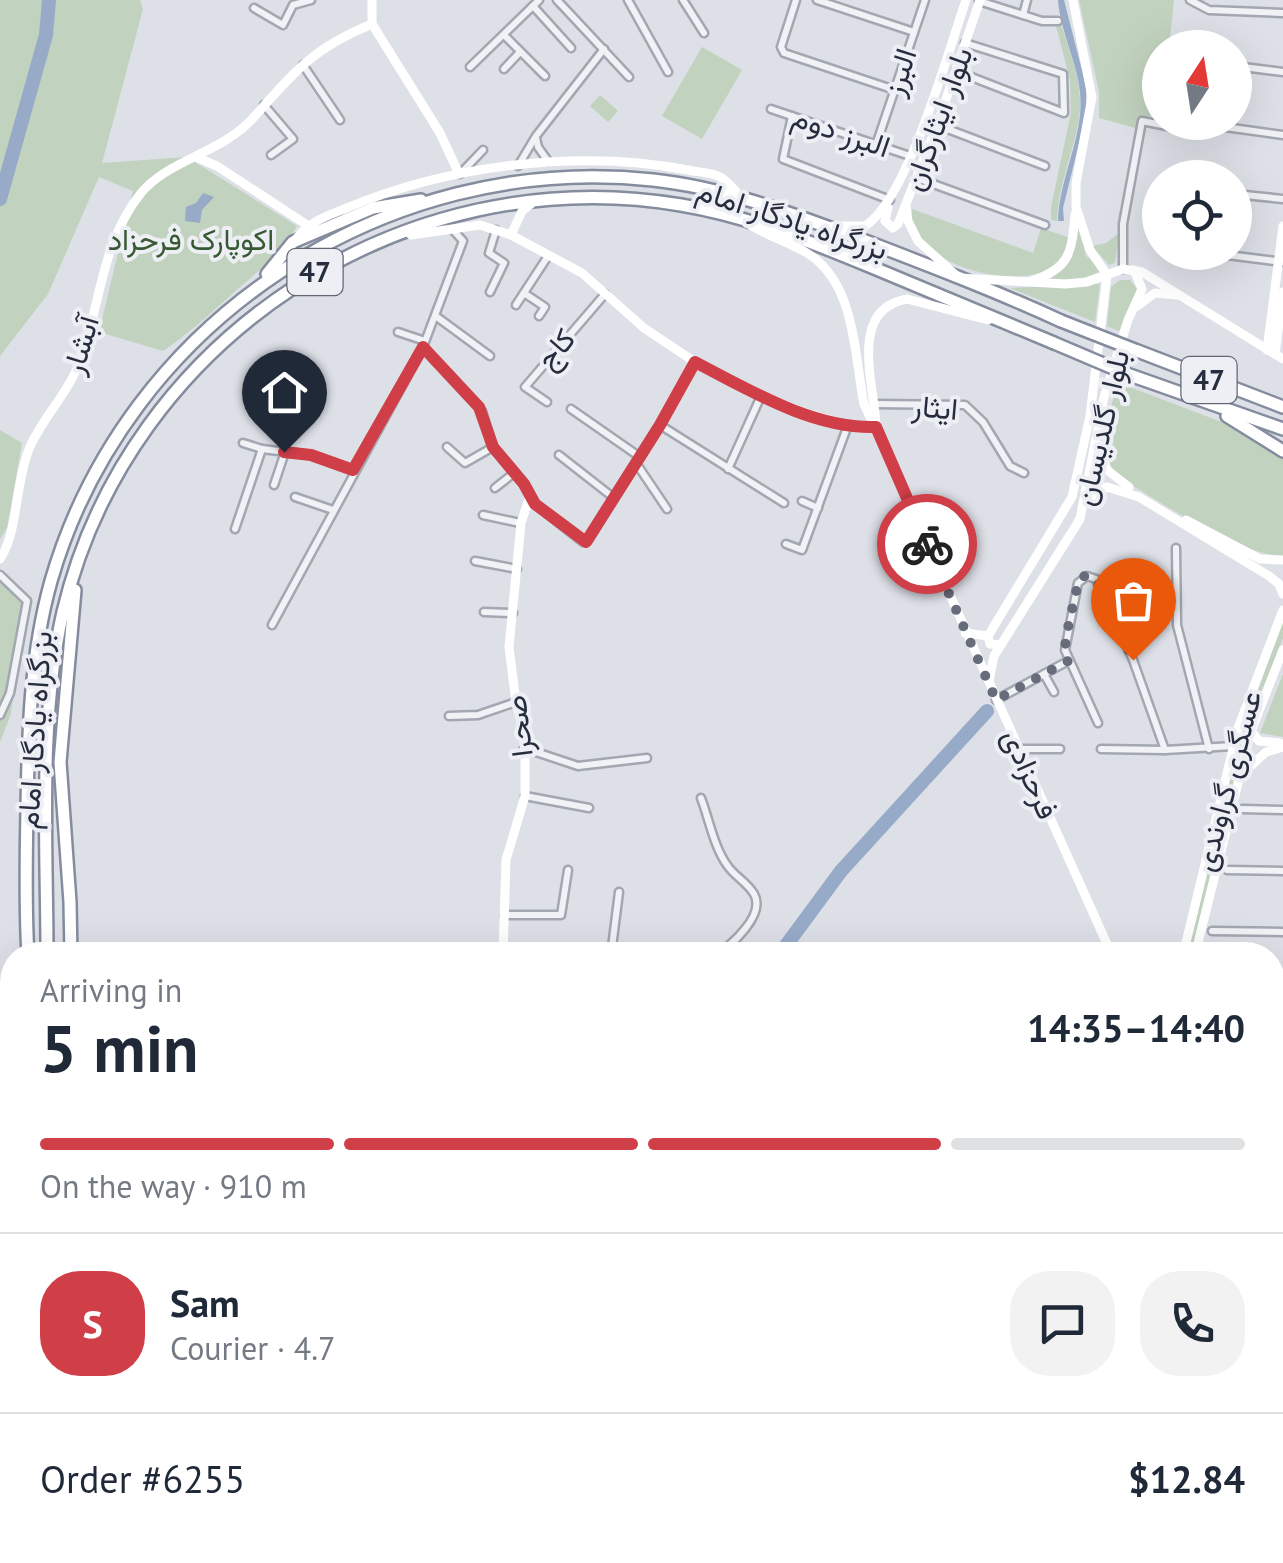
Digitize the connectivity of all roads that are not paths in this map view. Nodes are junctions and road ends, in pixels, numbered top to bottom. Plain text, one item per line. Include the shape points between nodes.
1 (311, 0) edge
2 (372, 0) edge
3 (628, 0) edge
4 (683, 0) edge
5 (796, 0) edge
6 (817, 0) edge
7 (925, 0) edge
8 (966, 0) edge
9 (1027, 0) edge
10 (1074, 0) edge
11 (1190, 0) edge
12 (560, 1) edge
13 (980, 1) edge
14 (292, 2) edge
15 (536, 3) edge
16 (254, 8) dead end
17 (1283, 13) edge
18 (1022, 15) junction
19 (1058, 21) dead end
20 (372, 24) junction
21 (704, 32) dead end
22 (914, 32) junction
23 (504, 35) junction
24 (966, 43) junction
25 (571, 48) dead end
26 (604, 49) junction
27 (520, 52) junction
28 (302, 64) junction
29 (470, 67) dead end
30 (1252, 68) edge
31 (504, 69) dead end
32 (668, 72) dead end
33 (956, 72) junction
34 (1283, 72) edge
35 (545, 76) dead end
36 (629, 76) dead end
37 (895, 90) junction
38 (263, 104) junction
39 (771, 109) dead end
40 (792, 116) junction
41 (340, 120) dead end
42 (1142, 121) edge
43 (937, 125) junction
44 (1252, 130) edge
45 (1283, 134) edge
46 (536, 136) junction
47 (876, 145) junction
48 (483, 150) dead end
49 (271, 155) dead end
50 (910, 156) junction
51 (198, 158) junction
52 (552, 164) junction
53 (1045, 166) dead end
54 (517, 167) junction
55 (459, 174) junction
56 (917, 178) junction
57 (1252, 196) edge
58 (446, 197) junction
59 (743, 198) junction
60 (1283, 199) edge
61 (536, 200) junction
62 (891, 200) junction
63 (906, 206) junction
64 (1076, 207) junction
65 (734, 217) junction
66 (308, 224) junction
67 (821, 224) junction
68 (1045, 225) dead end
69 (1283, 226) edge
70 (496, 229) junction
71 (452, 230) junction
72 (511, 234) junction
73 (391, 237) junction
74 (294, 242) junction
75 (548, 256) junction
76 (1252, 258) edge
77 (1281, 262) edge
78 (1128, 270) junction
79 (1107, 274) junction
80 (959, 278) junction
81 (1025, 283) junction
82 (256, 289) junction
83 (490, 292) dead end
84 (524, 292) junction
85 (1283, 292) edge
86 (606, 293) junction
87 (1184, 298) junction
88 (516, 305) dead end
89 (1133, 309) junction
90 (539, 316) dead end
91 (436, 317) junction
92 (1008, 324) junction
93 (398, 332) dead end
94 (424, 344) junction
95 (1275, 354) edge
96 (490, 356) dead end
97 (695, 362) junction
98 (761, 396) junction
99 (547, 402) dead end
100 (1202, 402) junction
101 (875, 404) junction
102 (1283, 407) edge
103 (571, 408) dead end
104 (660, 425) junction
105 (848, 425) junction
106 (876, 427) junction
107 (1283, 429) edge
108 (1097, 434) junction
109 (243, 443) dead end
110 (448, 447) dead end
111 (493, 447) junction
112 (262, 449) junction
113 (1283, 450) edge
114 (284, 452) junction
115 (559, 455) dead end
116 (638, 460) junction
117 (728, 469) junction
118 (353, 470) junction
119 (1024, 473) dead end
120 (514, 474) junction
121 (274, 484) dead end
122 (495, 488) dead end
123 (530, 496) junction
124 (295, 497) dead end
125 (614, 498) junction
126 (802, 501) dead end
127 (784, 502) dead end
128 (818, 508) junction
129 (667, 509) dead end
130 (333, 510) junction
131 (482, 515) dead end
132 (1082, 515) junction
133 (521, 523) junction
134 (235, 529) dead end
135 (786, 544) dead end
136 (1176, 548) dead end
137 (0, 559) edge
138 (475, 560) dead end
139 (1283, 560) edge
140 (76, 568) junction
141 (517, 569) junction
142 (0, 575) edge
143 (1283, 594) edge
144 (1283, 610) edge
145 (484, 612) dead end
146 (513, 613) junction
147 (272, 624) dead end
148 (965, 633) junction
149 (988, 636) junction
150 (1001, 645) junction
151 (1283, 650) edge
152 (1068, 661) junction
153 (1044, 674) junction
154 (989, 686) junction
155 (1054, 692) dead end
156 (996, 700) junction
157 (516, 702) junction
158 (0, 714) edge
159 (449, 716) dead end
160 (1098, 723) dead end
161 (1252, 731) junction
162 (1283, 745) edge
163 (1233, 746) junction
164 (524, 748) junction
165 (1060, 748) dead end
166 (1019, 749) junction
167 (1101, 749) dead end
168 (1210, 749) junction
169 (1165, 750) junction
170 (647, 758) dead end
171 (1239, 779) junction
172 (525, 796) junction
173 (701, 798) dead end
174 (589, 808) dead end
175 (1242, 809) dead end
176 (1283, 810) edge
177 (568, 870) dead end
178 (1227, 870) dead end
179 (1283, 871) edge
180 (619, 892) dead end
181 (505, 915) junction
182 (1212, 932) dead end
183 (1283, 932) edge
184 (27, 942) edge
185 (47, 942) edge
186 (70, 942) edge
187 (504, 942) edge
188 (613, 942) edge
189 (733, 942) edge
190 (1106, 942) edge
191 (1185, 942) edge
192 (1198, 942) edge

1 - 14 street
2 - 20 street
3 - 32 street
4 - 21 street
5 - 37 street via 784,53
6 - 22 street
7 - 22 street, البرز
8 - 50 street, بلوار ایثارگران
9 - 18 street
10 - 64 street via 1092,96
11 - 17 street via 1209,10
12 - 26 street
13 - 18 street
13 - 24 street, بلوار ایثارگران
14 - 16 street via 284,24
15 - 23 street
15 - 25 street
18 - 19 street
20 - 28 street, آبشار
20 - 55 street
22 - 37 street, البرز
23 - 27 street
23 - 29 street
24 - 33 street, بلوار ایثارگران
24 - 33 street via 1063,74 1064,114
26 - 36 street
26 - 46 street
27 - 31 street
27 - 35 street
28 - 38 street, آبشار
28 - 41 street
30 - 34 street
33 - 43 street, بلوار ایثارگران
37 - 47 street, البرز
38 - 49 street via 293,139
38 - 51 street, آبشار via 254,118
39 - 40 street, البرز دوم
40 - 47 street, البرز دوم
40 - 62 street via 784,159
42 - 78 street via 1123,224
43 - 53 street
43 - 56 street, بلوار ایثارگران
44 - 45 street
46 - 52 street
46 - 54 street
47 - 50 street, البرز دوم
48 - 55 street
50 - 62 street, بلوار ایثارگران
51 - 66 street
51 - 137 street, آبشار via 153,182 116,234 70,385 27,453
52 - 54 street
52 - 59 street via 667,166 718,176
54 - 55 street
55 - 66 street
56 - 63 street, بلوار ایثارگران
56 - 68 street
57 - 60 street
58 - 59 highway, بزرگراه یادگار امام / 47 via 517,181 610,176
58 - 74 highway via 373,208
58 - 82 highway, بزرگراه یادگار امام / 47 via 335,238
59 - 67 highway, بزرگراه یادگار امام / 47
61 - 65 highway, بزرگراه یادگار امام / 47 via 657,201
61 - 72 street
61 - 73 highway, بزرگراه یادگار امام / 47 via 451,216
62 - 63 street via 885,222 890,228
62 - 67 street, بلوار ایثارگران via 865,226
63 - 80 street, بلوار ایثارگران via 918,241
64 - 79 street via 1090,250
64 - 81 street via 1066,259 1054,272
65 - 92 highway, بزرگراه یادگار امام / 47
65 - 106 street, فرحزادی via 806,252 833,280 846,306 864,404
66 - 74 street
67 - 80 highway, بزرگراه یادگار امام / 47
69 - 77 street
70 - 71 street
70 - 72 street
70 - 83 street via 488,253 504,263
71 - 73 street
71 - 91 street via 463,241
72 - 75 street
73 - 140 highway, بزرگراه یادگار امام / 47 via 284,292 205,360 124,462
74 - 82 highway
75 - 84 street
75 - 86 street
76 - 77 street
77 - 95 street
78 - 79 street
78 - 87 street via 1154,276
78 - 89 street, بلوار گلدیسان via 1142,289
79 - 81 street via 1079,283
79 - 149 street, بلوار گلدیسان via 1090,416 1072,497
80 - 81 street
80 - 102 highway, بزرگراه یادگار امام / 47, bridge
82 - 184 highway, بزرگراه یادگار امام / 47 via 175,363 122,430 59,556 32,685
84 - 88 street
84 - 90 street via 545,307
85 - 95 street
86 - 97 street
86 - 99 street, کاج via 526,387
87 - 89 street via 1155,293
87 - 95 street
89 - 108 street, بلوار گلدیسان
91 - 94 street
91 - 96 street
92 - 100 highway, بزرگراه یادگار امام / 47, bridge
92 - 101 street via 907,300 888,306 868,336
93 - 94 street
94 - 111 street via 482,411
94 - 118 street
97 - 98 street
97 - 104 street
98 - 105 street
98 - 117 street
100 - 107 highway, بزرگراه یادگار امام / 47
100 - 113 highway
101 - 106 street
101 - 119 street, ایثار via 964,404 1010,466
103 - 116 street
104 - 116 street
104 - 117 street
105 - 106 street
105 - 128 street
106 - 148 street, فرحزادی
108 - 132 street, بلوار گلدیسان
108 - 139 street via 1104,464 1121,483 1260,559
109 - 112 street
110 - 111 street via 465,464
111 - 120 street
112 - 114 street
112 - 134 street
114 - 118 street
114 - 121 street
115 - 125 street
116 - 125 street
116 - 129 street
117 - 127 street
118 - 130 street
120 - 122 street
120 - 123 street
123 - 125 street via 584,542
123 - 133 street, صحرا
124 - 130 street
126 - 128 street
128 - 135 street via 802,550
130 - 147 street
131 - 133 street
132 - 143 street via 1099,489 1121,489 1269,576
132 - 150 street, بلوار گلدیسان
133 - 141 street, صحرا
136 - 168 street via 1177,625
138 - 141 street
140 - 185 highway, بزرگراه یادگار امام / 47 via 49,719
140 - 186 highway via 60,762
141 - 146 street, صحرا
142 - 158 street via 27,601 10,694
144 - 163 street, عسگری گراوندی
145 - 146 street
146 - 157 street, صحرا
148 - 149 street
148 - 154 street, فرحزادی
149 - 150 street via 990,644
150 - 154 street, بلوار گلدیسان
151 - 161 street, عسگری گراوندی
152 - 153 street
152 - 160 street
152 - 169 street via 1065,641 1078,583 1092,577 1133,660
153 - 155 street
153 - 156 street
154 - 156 street, فرحزادی
156 - 166 street, فرحزادی
157 - 159 street
157 - 164 street, صحرا
161 - 162 street via 1259,740
161 - 171 street, عسگری گراوندی
162 - 171 street via 1260,756
163 - 168 street
163 - 191 street, عسگری گراوندی
164 - 170 street via 578,766
164 - 172 street, صحرا
165 - 166 street
166 - 190 street, فرحزادی
167 - 169 street
168 - 169 street
171 - 192 street, عسگری گراوندی
172 - 174 street
172 - 181 street, صحرا via 506,860
173 - 189 street via 726,864 757,902
175 - 176 street
177 - 181 street via 561,914
178 - 179 street
180 - 188 street
181 - 187 street, صحرا
182 - 183 street

